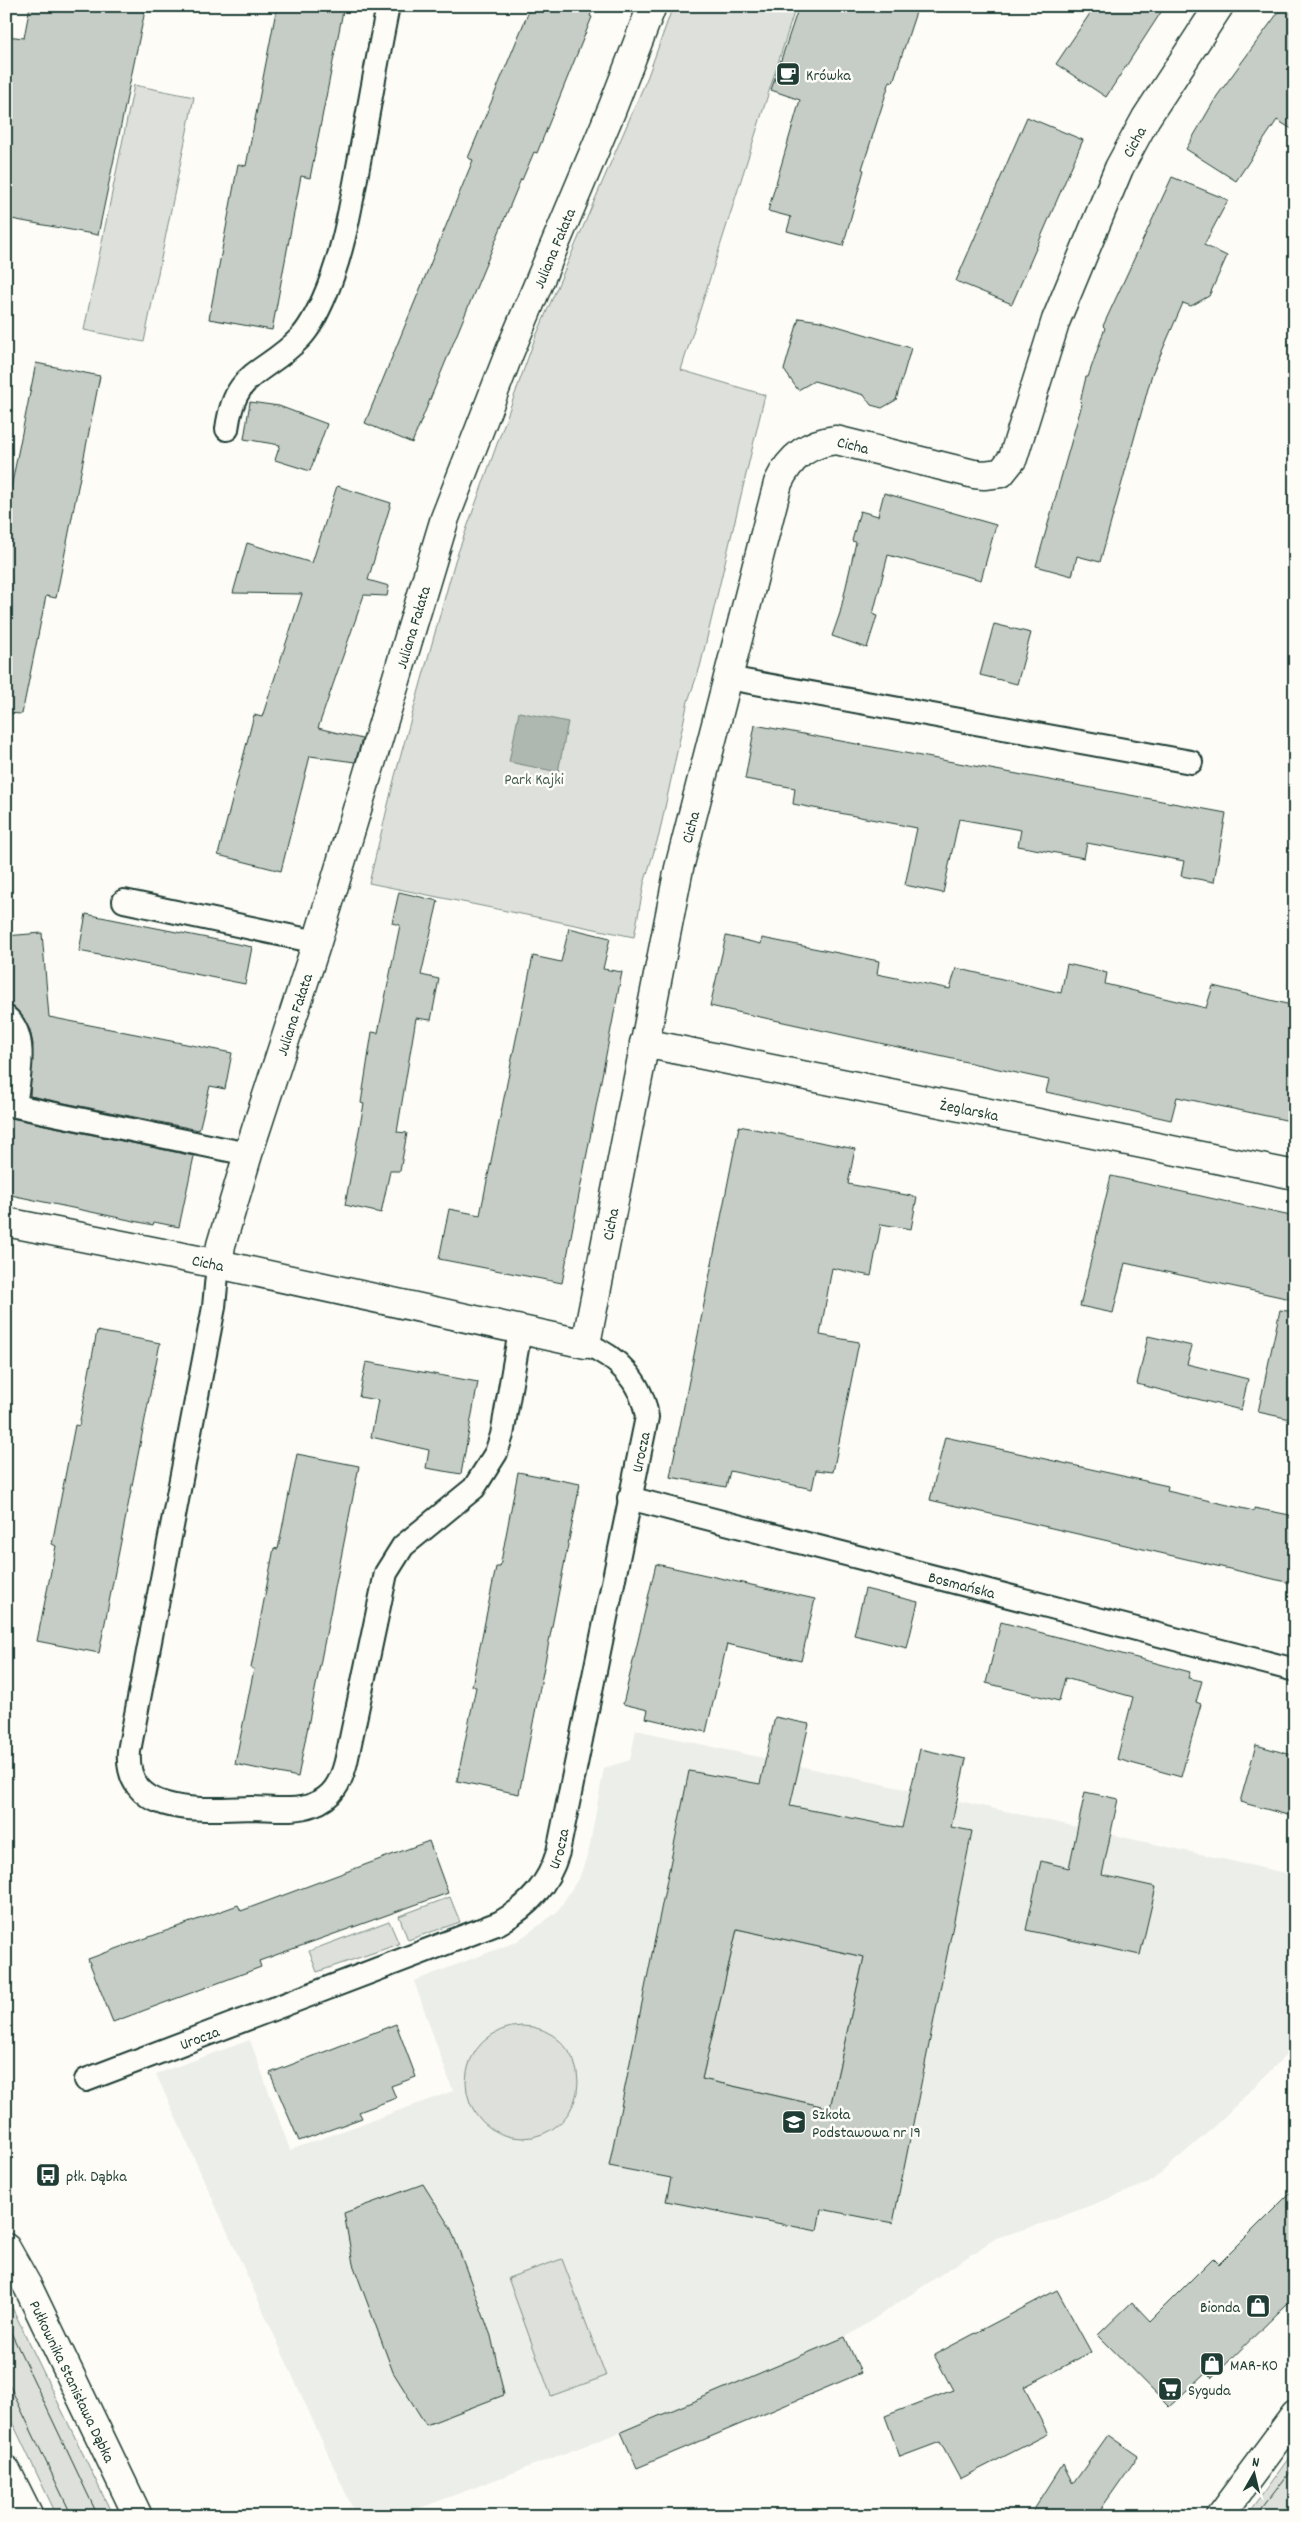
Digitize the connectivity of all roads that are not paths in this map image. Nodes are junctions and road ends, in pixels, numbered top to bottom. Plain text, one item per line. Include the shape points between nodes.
1 (388, 6) edge
2 (652, 6) edge
3 (1219, 6) edge
4 (227, 429) dead end
5 (728, 678) junction
6 (1191, 762) dead end
7 (124, 901) dead end
8 (317, 942) junction
9 (6, 1017) edge
10 (644, 1044) junction
11 (11, 1105) edge
12 (248, 1154) junction
13 (1295, 1175) edge
14 (6, 1222) edge
15 (218, 1264) junction
16 (520, 1331) junction
17 (586, 1344) junction
18 (630, 1498) junction
19 (1295, 1670) edge
20 (86, 2080) dead end
21 (6, 2248) edge
22 (1293, 2419) edge
23 (6, 2470) edge
24 (29, 2516) edge
25 (138, 2516) edge
26 (1220, 2516) edge

1 - 4 lane via 353,193 335,268 324,298 300,338 274,361 249,376 238,390
2 - 8 street, Juliana Fałata via 445,518
3 - 5 street, Cicha via 1146,118 1119,168 1056,320 1013,458 1000,473 984,475 836,440 806,447 783,472 778,483
5 - 6 lane
5 - 10 street, Cicha via 679,868
7 - 8 lane
8 - 12 street, Juliana Fałata
9 - 11 lane via 18,1033 20,1048
10 - 13 street, Żeglarska
10 - 17 street, Cicha
11 - 12 lane
12 - 15 street, Juliana Fałata
14 - 15 street, Cicha
15 - 16 street, Cicha
15 - 16 lane via 214,1307 129,1752 128,1765 136,1787 165,1805 202,1809 293,1808 312,1805 339,1786 386,1573 403,1546 455,1506 474,1488 492,1462 502,1435
16 - 17 street, Cicha
17 - 18 lane, Urocza via 600,1350 627,1372 645,1404 647,1416
18 - 19 lane, Bosmańska
18 - 20 lane, Urocza via 558,1852 546,1883 532,1900 499,1923
21 - 25 street, Pułkownika Stanisława Dąbka via 28,2287
22 - 26 street
23 - 24 street

